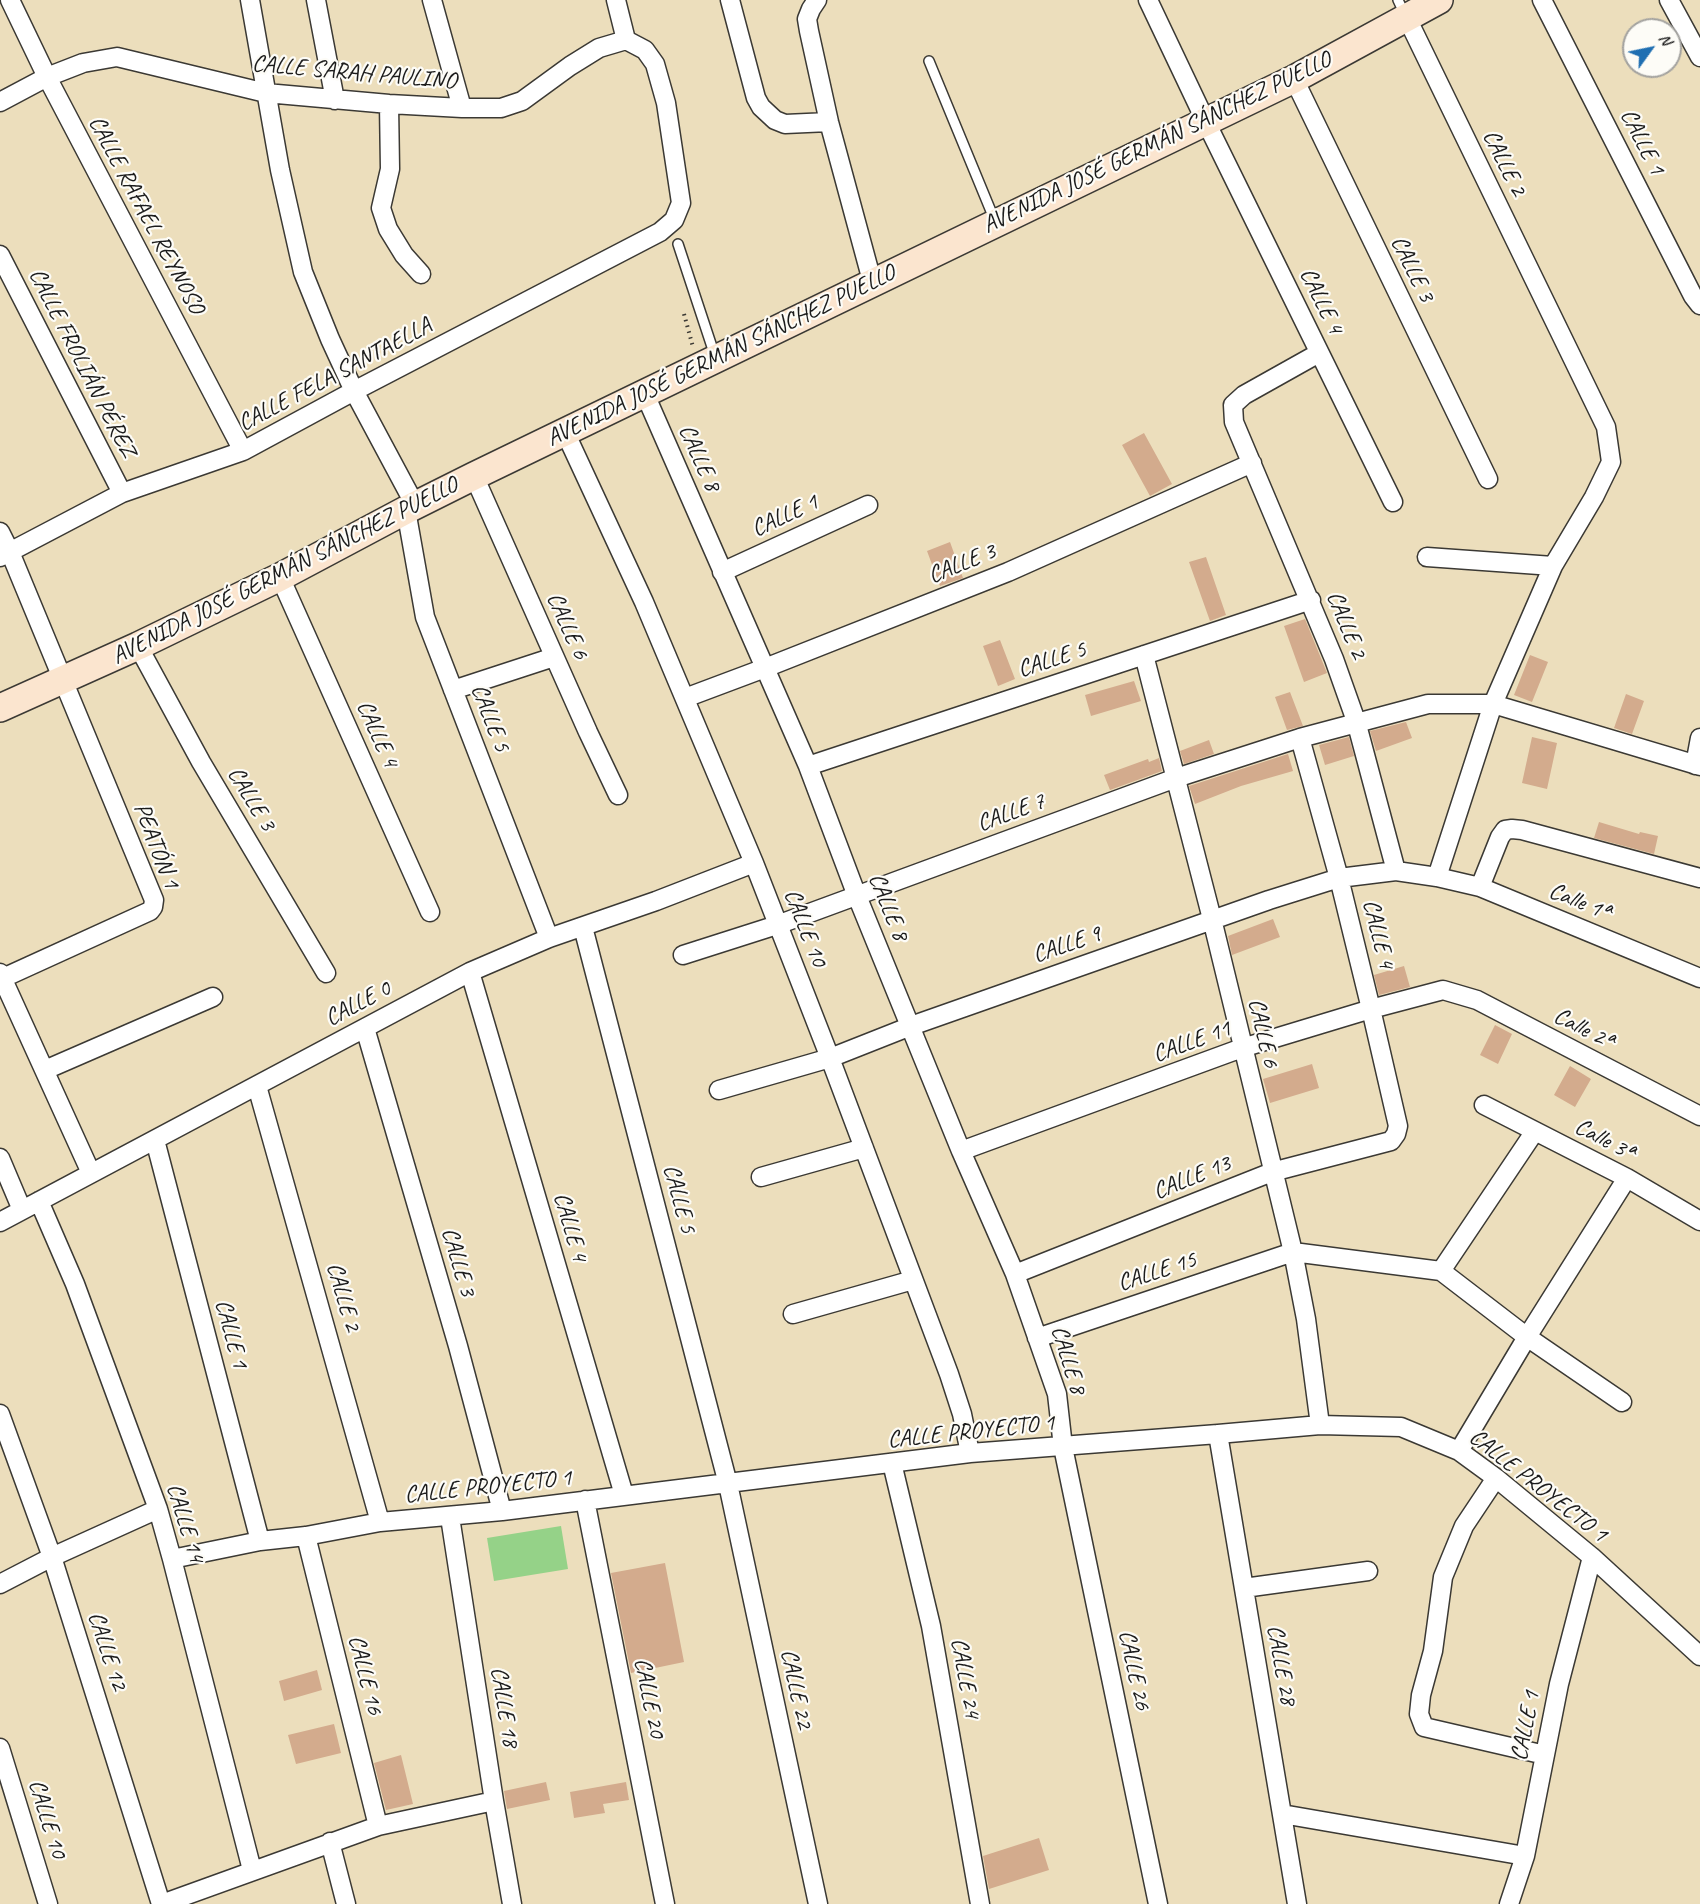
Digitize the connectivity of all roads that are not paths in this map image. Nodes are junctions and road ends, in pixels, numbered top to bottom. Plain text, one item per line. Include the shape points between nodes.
1 (10, 0) edge
2 (250, 0) edge
3 (316, 0) edge
4 (432, 0) edge
5 (616, 0) edge
6 (730, 0) edge
7 (817, 0) edge
8 (1148, 0) edge
9 (1439, 0) edge
10 (1542, 0) edge
11 (1669, 0) edge
12 (1402, 9) edge
13 (626, 40) junction
14 (1700, 57) edge
15 (929, 61) dead end
16 (47, 76) junction
17 (1294, 79) junction
18 (266, 93) junction
19 (335, 100) junction
20 (0, 102) edge
21 (389, 104) junction
22 (462, 108) junction
23 (828, 122) junction
24 (1206, 122) junction
25 (996, 223) junction
26 (678, 244) dead end
27 (0, 255) edge
28 (421, 274) dead end
29 (872, 281) junction
30 (1700, 305) edge
31 (1319, 353) junction
32 (716, 357) junction
33 (354, 391) junction
34 (644, 392) junction
35 (565, 432) junction
36 (243, 451) junction
37 (1252, 463) junction
38 (474, 476) junction
39 (1488, 479) dead end
40 (122, 493) junction
41 (1393, 502) dead end
42 (868, 505) dead end
43 (411, 507) junction
44 (0, 532) edge
45 (5, 554) edge
46 (1427, 557) dead end
47 (1553, 567) junction
48 (722, 572) junction
49 (280, 577) junction
50 (1311, 600) junction
51 (138, 646) junction
52 (1144, 655) junction
53 (554, 657) junction
54 (765, 668) junction
55 (64, 680) junction
56 (453, 690) junction
57 (685, 698) junction
58 (1493, 704) junction
59 (0, 708) edge
60 (1356, 722) junction
61 (1300, 738) junction
62 (1700, 738) edge
63 (808, 766) junction
64 (1697, 766) edge
65 (1176, 778) junction
66 (618, 795) dead end
67 (754, 863) junction
68 (1395, 871) junction
69 (1437, 877) junction
70 (1339, 878) junction
71 (1700, 878) edge
72 (1480, 887) junction
73 (857, 896) junction
74 (430, 912) dead end
75 (1212, 919) junction
76 (777, 925) junction
77 (583, 927) junction
78 (549, 938) junction
79 (683, 955) dead end
80 (470, 972) junction
81 (326, 974) dead end
82 (1, 975) edge
83 (1700, 978) edge
84 (1443, 990) joint
85 (213, 998) dead end
86 (1371, 1009) junction
87 (911, 1026) junction
88 (365, 1028) junction
89 (1242, 1048) junction
90 (830, 1058) junction
91 (45, 1070) junction
92 (257, 1086) junction
93 (719, 1090) dead end
94 (1484, 1105) dead end
95 (1700, 1116) edge
96 (1535, 1131) junction
97 (155, 1140) junction
98 (1391, 1141) joint
99 (864, 1148) junction
100 (961, 1151) junction
101 (0, 1158) edge
102 (1272, 1172) junction
103 (91, 1173) junction
104 (761, 1177) dead end
105 (1627, 1178) junction
106 (39, 1201) junction
107 (22, 1210) junction
108 (1700, 1221) edge
109 (0, 1222) edge
110 (1293, 1252) junction
111 (1441, 1271) junction
112 (1015, 1274) junction
113 (913, 1280) junction
114 (793, 1314) dead end
115 (1527, 1337) junction
116 (1037, 1338) junction
117 (1622, 1402) dead end
118 (0, 1414) edge
119 (1320, 1425) junction
120 (1218, 1434) junction
121 (1063, 1447) junction
122 (1459, 1451) junction
123 (970, 1453) junction
124 (892, 1463) junction
125 (1496, 1478) junction
126 (728, 1484) junction
127 (624, 1495) junction
128 (585, 1500) junction
129 (158, 1509) junction
130 (502, 1511) junction
131 (450, 1517) junction
132 (380, 1522) junction
133 (306, 1536) junction
134 (260, 1541) junction
135 (52, 1557) junction
136 (1592, 1557) junction
137 (172, 1559) junction
138 (1368, 1571) dead end
139 (0, 1584) edge
140 (1244, 1588) junction
141 (1700, 1656) edge
142 (0, 1748) edge
143 (1545, 1755) junction
144 (494, 1801) junction
145 (1282, 1815) junction
146 (378, 1826) junction
147 (330, 1842) junction
148 (1525, 1856) junction
149 (252, 1870) junction
150 (209, 1886) junction
151 (48, 1904) edge
152 (161, 1904) edge
153 (212, 1904) edge
154 (346, 1904) edge
155 (512, 1904) edge
156 (665, 1904) edge
157 (818, 1904) edge
158 (980, 1904) edge
159 (1158, 1904) edge
160 (1297, 1904) edge
161 (1509, 1904) edge

1 - 16 street, CALLE RAFAEL REYNOSO
2 - 18 street, CALLE 5
3 - 19 street
4 - 22 street
5 - 13 street
6 - 23 street via 760,107 785,124
7 - 23 street via 807,19
8 - 24 street
9 - 12 main road, AVENIDA JOSÉ GERMÁN SÁNCHEZ PUELLO
10 - 30 street, CALLE 1
11 - 14 street
12 - 17 main road, AVENIDA JOSÉ GERMÁN SÁNCHEZ PUELLO
12 - 47 street, CALLE 2 via 1606,427 1611,462
13 - 22 street, CALLE SARAH PAULINO via 599,48 522,101 501,108
13 - 33 street, CALLE FELA SANTAELLA via 645,50 655,64 666,103 681,203 674,220 660,232
15 - 25 lane
16 - 18 street, CALLE SARAH PAULINO via 83,63 117,57
16 - 20 street, CALLE SARAH PAULINO
16 - 36 street, CALLE RAFAEL REYNOSO
17 - 24 main road, AVENIDA JOSÉ GERMÁN SÁNCHEZ PUELLO
17 - 39 street, CALLE 3
18 - 19 street, CALLE SARAH PAULINO
18 - 33 street, CALLE 5 via 303,272
19 - 21 street, CALLE SARAH PAULINO
21 - 22 street, CALLE SARAH PAULINO
21 - 28 street via 390,169 381,208 398,246
23 - 29 street
24 - 25 main road, AVENIDA JOSÉ GERMÁN SÁNCHEZ PUELLO
24 - 31 street, CALLE 4
25 - 29 main road, AVENIDA JOSÉ GERMÁN SÁNCHEZ PUELLO
26 - 32 lane
27 - 40 street, CALLE FROLIÁN PÉREZ
29 - 32 main road, AVENIDA JOSÉ GERMÁN SÁNCHEZ PUELLO
31 - 37 street, CALLE 2 via 1233,405 1234,422
31 - 41 street, CALLE 4
32 - 34 main road, AVENIDA JOSÉ GERMÁN SÁNCHEZ PUELLO
33 - 36 street, CALLE FELA SANTAELLA
33 - 43 street, CALLE 5
34 - 35 main road, AVENIDA JOSÉ GERMÁN SÁNCHEZ PUELLO
34 - 48 street, CALLE 8
35 - 38 main road, AVENIDA JOSÉ GERMÁN SÁNCHEZ PUELLO
35 - 57 street, CALLE 10
36 - 40 street, CALLE FELA SANTAELLA
37 - 50 street, CALLE 2
37 - 54 street, CALLE 3 via 1008,572
38 - 43 main road, AVENIDA JOSÉ GERMÁN SÁNCHEZ PUELLO
38 - 53 street, CALLE 6
40 - 45 street, CALLE FELA SANTAELLA
42 - 48 street, CALLE 1
43 - 49 main road, AVENIDA JOSÉ GERMÁN SÁNCHEZ PUELLO
43 - 56 street, CALLE 5 via 425,616
44 - 45 street
45 - 55 street
46 - 47 street
47 - 58 street, CALLE 2
48 - 54 street, CALLE 8
49 - 51 main road, AVENIDA JOSÉ GERMÁN SÁNCHEZ PUELLO
49 - 74 street, CALLE 4
50 - 52 street, CALLE 5
50 - 60 street, CALLE 2
51 - 55 main road, AVENIDA JOSÉ GERMÁN SÁNCHEZ PUELLO
51 - 81 street, CALLE 3 via 201,762
52 - 63 street, CALLE 5
52 - 65 street, CALLE 6
53 - 56 street
53 - 66 street, CALLE 6
54 - 57 street, CALLE 3
54 - 63 street, CALLE 8
55 - 59 main road, AVENIDA JOSÉ GERMÁN SÁNCHEZ PUELLO
55 - 82 street, PEATÓN 1 via 154,900 153,907
56 - 78 street, CALLE 5
57 - 67 street, CALLE 10
58 - 60 street, CALLE 7 via 1428,704
58 - 64 street, CALLE 7
58 - 69 street, CALLE 2
60 - 61 street, CALLE 7
60 - 68 street, CALLE 2
61 - 65 street, CALLE 7
61 - 70 street, CALLE 4
62 - 64 street
63 - 73 street, CALLE 8
65 - 73 street, CALLE 7
65 - 75 street, CALLE 6
67 - 76 street, CALLE 10
67 - 77 street, CALLE 0
68 - 69 street, CALLE 9
68 - 70 street, CALLE 9
69 - 72 street, Calle 1ª
70 - 75 street, CALLE 9
70 - 86 street, CALLE 4
71 - 72 street via 1512,828 1500,837
72 - 83 street, Calle 1ª
73 - 76 street, CALLE 7
73 - 87 street, CALLE 8
75 - 87 street, CALLE 9
75 - 89 street, CALLE 6
76 - 79 street, CALLE 7
76 - 90 street, CALLE 10
77 - 78 street, CALLE 0
77 - 126 street, CALLE 5
78 - 80 street, CALLE 0
80 - 88 street, CALLE 0
80 - 127 street, CALLE 4
82 - 91 street
84 - 86 street, CALLE 11
84 - 95 street, Calle 2ª via 1477,1000
85 - 91 street
86 - 89 street, CALLE 11
86 - 98 street, CALLE 4 via 1398,1126
87 - 90 street, CALLE 9
87 - 100 street, CALLE 8
88 - 92 street, CALLE 0
88 - 130 street, CALLE 3
89 - 100 street, CALLE 11
89 - 102 street, CALLE 6
90 - 93 street, CALLE 9
90 - 99 street, CALLE 10
91 - 103 street
92 - 97 street, CALLE 0
92 - 132 street, CALLE 2
94 - 96 street, Calle 3ª
96 - 105 street, Calle 3ª
96 - 111 street
97 - 103 street, CALLE 0
97 - 134 street, CALLE 1
98 - 102 street, CALLE 13
99 - 104 street
99 - 113 street, CALLE 10
100 - 112 street, CALLE 8
101 - 107 street
102 - 110 street, CALLE 6
102 - 112 street, CALLE 13
103 - 106 street, CALLE 0
105 - 108 street, Calle 3ª
105 - 115 street
106 - 107 street, CALLE 0
106 - 129 street, CALLE 14 via 75,1284
107 - 109 street, CALLE 0
110 - 111 street
110 - 116 street, CALLE 15
110 - 119 street, CALLE 6
111 - 115 street
112 - 116 street, CALLE 8
113 - 114 street
113 - 123 street, CALLE 10 via 962,1414
115 - 117 street
115 - 122 street
116 - 121 street, CALLE 8 via 1057,1394
118 - 135 street, CALLE 12
119 - 120 street, CALLE PROYECTO 1
119 - 122 street, CALLE PROYECTO 1 via 1401,1427
120 - 121 street, CALLE PROYECTO 1
120 - 140 street, CALLE 28
121 - 123 street, CALLE PROYECTO 1
121 - 159 street, CALLE 26
122 - 125 street, CALLE PROYECTO 1
123 - 124 street, CALLE PROYECTO 1
124 - 126 street, CALLE PROYECTO 1
124 - 158 street, CALLE 24 via 931,1626
125 - 136 street, CALLE PROYECTO 1
125 - 143 street via 1464,1526 1443,1577 1419,1714 1424,1727
126 - 127 street, CALLE PROYECTO 1
126 - 157 street, CALLE 22
127 - 128 street, CALLE PROYECTO 1
128 - 130 street, CALLE PROYECTO 1
128 - 156 street, CALLE 20
129 - 135 street
129 - 137 street, CALLE 14
130 - 131 street, CALLE PROYECTO 1
131 - 132 street, CALLE PROYECTO 1
131 - 144 street, CALLE 18
132 - 133 street, CALLE PROYECTO 1
133 - 134 street, CALLE PROYECTO 1
133 - 146 street, CALLE 16
134 - 137 street, CALLE PROYECTO 1
135 - 139 street
135 - 152 street, CALLE 12
136 - 141 street, CALLE PROYECTO 1
136 - 143 street, CALLE 1
137 - 149 street, CALLE 14
138 - 140 street
140 - 145 street, CALLE 28
142 - 151 street, CALLE 10
143 - 148 street, CALLE 1
144 - 146 street
144 - 155 street, CALLE 18
145 - 148 street
145 - 160 street, CALLE 28
146 - 147 street
147 - 149 street
147 - 154 street
148 - 161 street, CALLE 1
149 - 150 street
150 - 152 street
150 - 153 street

